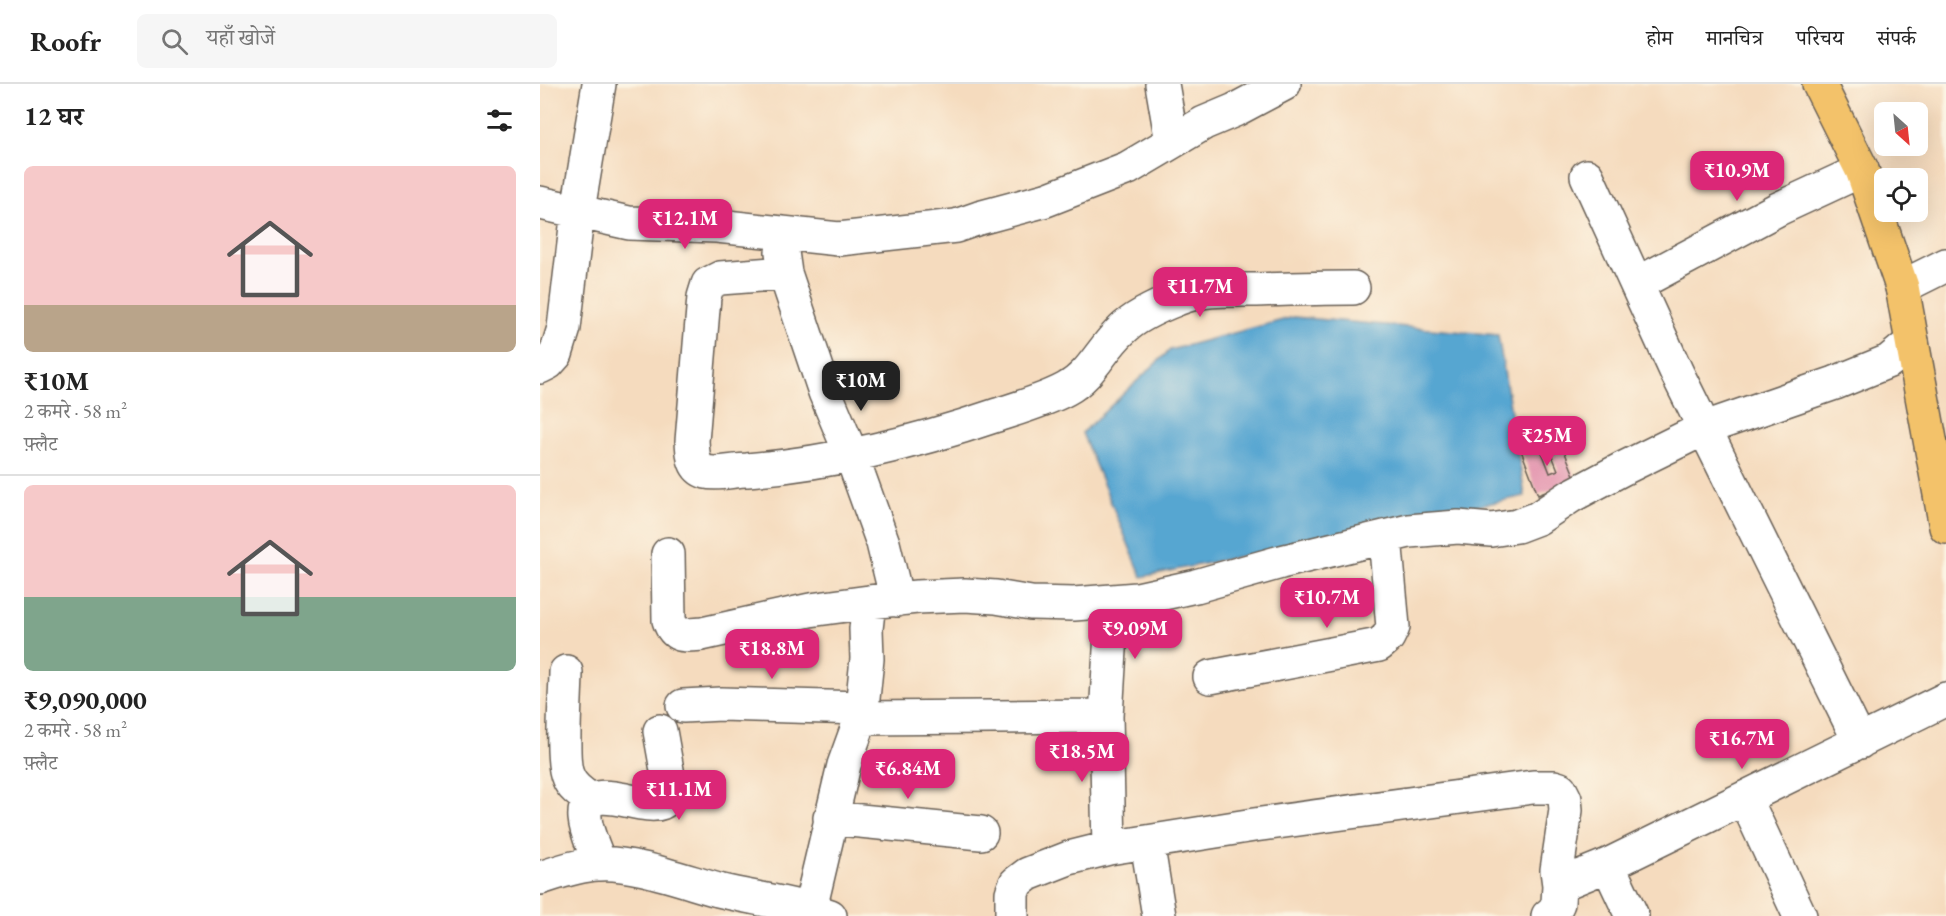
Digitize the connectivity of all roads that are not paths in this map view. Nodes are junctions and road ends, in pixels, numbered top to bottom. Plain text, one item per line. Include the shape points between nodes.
1 (599, 84) edge
2 (1162, 84) edge
3 (1284, 84) edge
4 (1819, 84) edge
5 (1172, 142) junction
6 (1862, 170) junction
7 (1587, 176) dead end
8 (540, 203) edge
9 (578, 210) junction
10 (778, 232) junction
11 (1946, 265) edge
12 (785, 273) junction
13 (1637, 284) junction
14 (1902, 287) junction
15 (1353, 288) dead end
16 (1912, 342) junction
17 (540, 367) edge
18 (1706, 428) junction
19 (851, 454) junction
20 (1946, 527) edge
21 (1385, 537) junction
22 (668, 554) dead end
23 (883, 601) junction
24 (1113, 601) junction
25 (566, 672) dead end
26 (1210, 677) dead end
27 (1946, 699) edge
28 (682, 706) dead end
29 (862, 713) junction
30 (1106, 716) junction
31 (660, 731) dead end
32 (1860, 742) junction
33 (1745, 798) junction
34 (591, 800) junction
35 (830, 818) junction
36 (981, 833) dead end
37 (1147, 842) junction
38 (1109, 848) junction
39 (599, 863) junction
40 (1608, 865) junction
41 (540, 878) edge
42 (1559, 885) junction
43 (716, 903) edge
44 (821, 912) edge
45 (1012, 916) edge
46 (1159, 916) edge
47 (1548, 916) edge
48 (1632, 916) edge
49 (1800, 916) edge

1 - 9 street
2 - 5 street
3 - 5 street
4 - 6 main road
5 - 10 street via 1128,168 1090,184 956,226 839,239
6 - 13 street via 1778,209
6 - 14 main road
7 - 13 street
8 - 9 street
9 - 10 street via 629,223
9 - 17 street via 564,328 556,354
10 - 12 street
11 - 14 street
12 - 19 street via 825,392
12 - 19 street via 720,278 708,284 692,441 696,465 707,472 779,467
13 - 18 street
14 - 16 main road
15 - 19 street via 1219,290 1176,299 1123,328 1092,369 1066,389 973,423
16 - 18 street via 1889,361
16 - 20 main road
18 - 21 street via 1517,526 1491,530 1436,528
18 - 32 street
19 - 23 street via 883,543
21 - 24 street via 1196,586
21 - 26 street via 1393,627 1379,645
22 - 23 street via 669,620 678,634 702,634 810,610
23 - 24 street via 965,595 1031,603
23 - 29 street
24 - 30 street
25 - 34 street via 565,768 571,783
27 - 32 street
28 - 29 street via 721,704
29 - 30 street
29 - 35 street
30 - 38 street
31 - 34 street via 670,787 661,803 601,796
32 - 33 street
33 - 40 street
33 - 49 street
34 - 39 street via 585,809 585,820
35 - 36 street
35 - 44 street
37 - 38 street
37 - 42 street via 1340,812 1554,787 1563,793 1566,810 1557,862
37 - 46 street
38 - 45 street via 1059,861 1021,878 1012,888
39 - 41 street
39 - 43 street via 643,869
40 - 42 street
40 - 48 street
42 - 47 street via 1558,903
43 - 44 street

